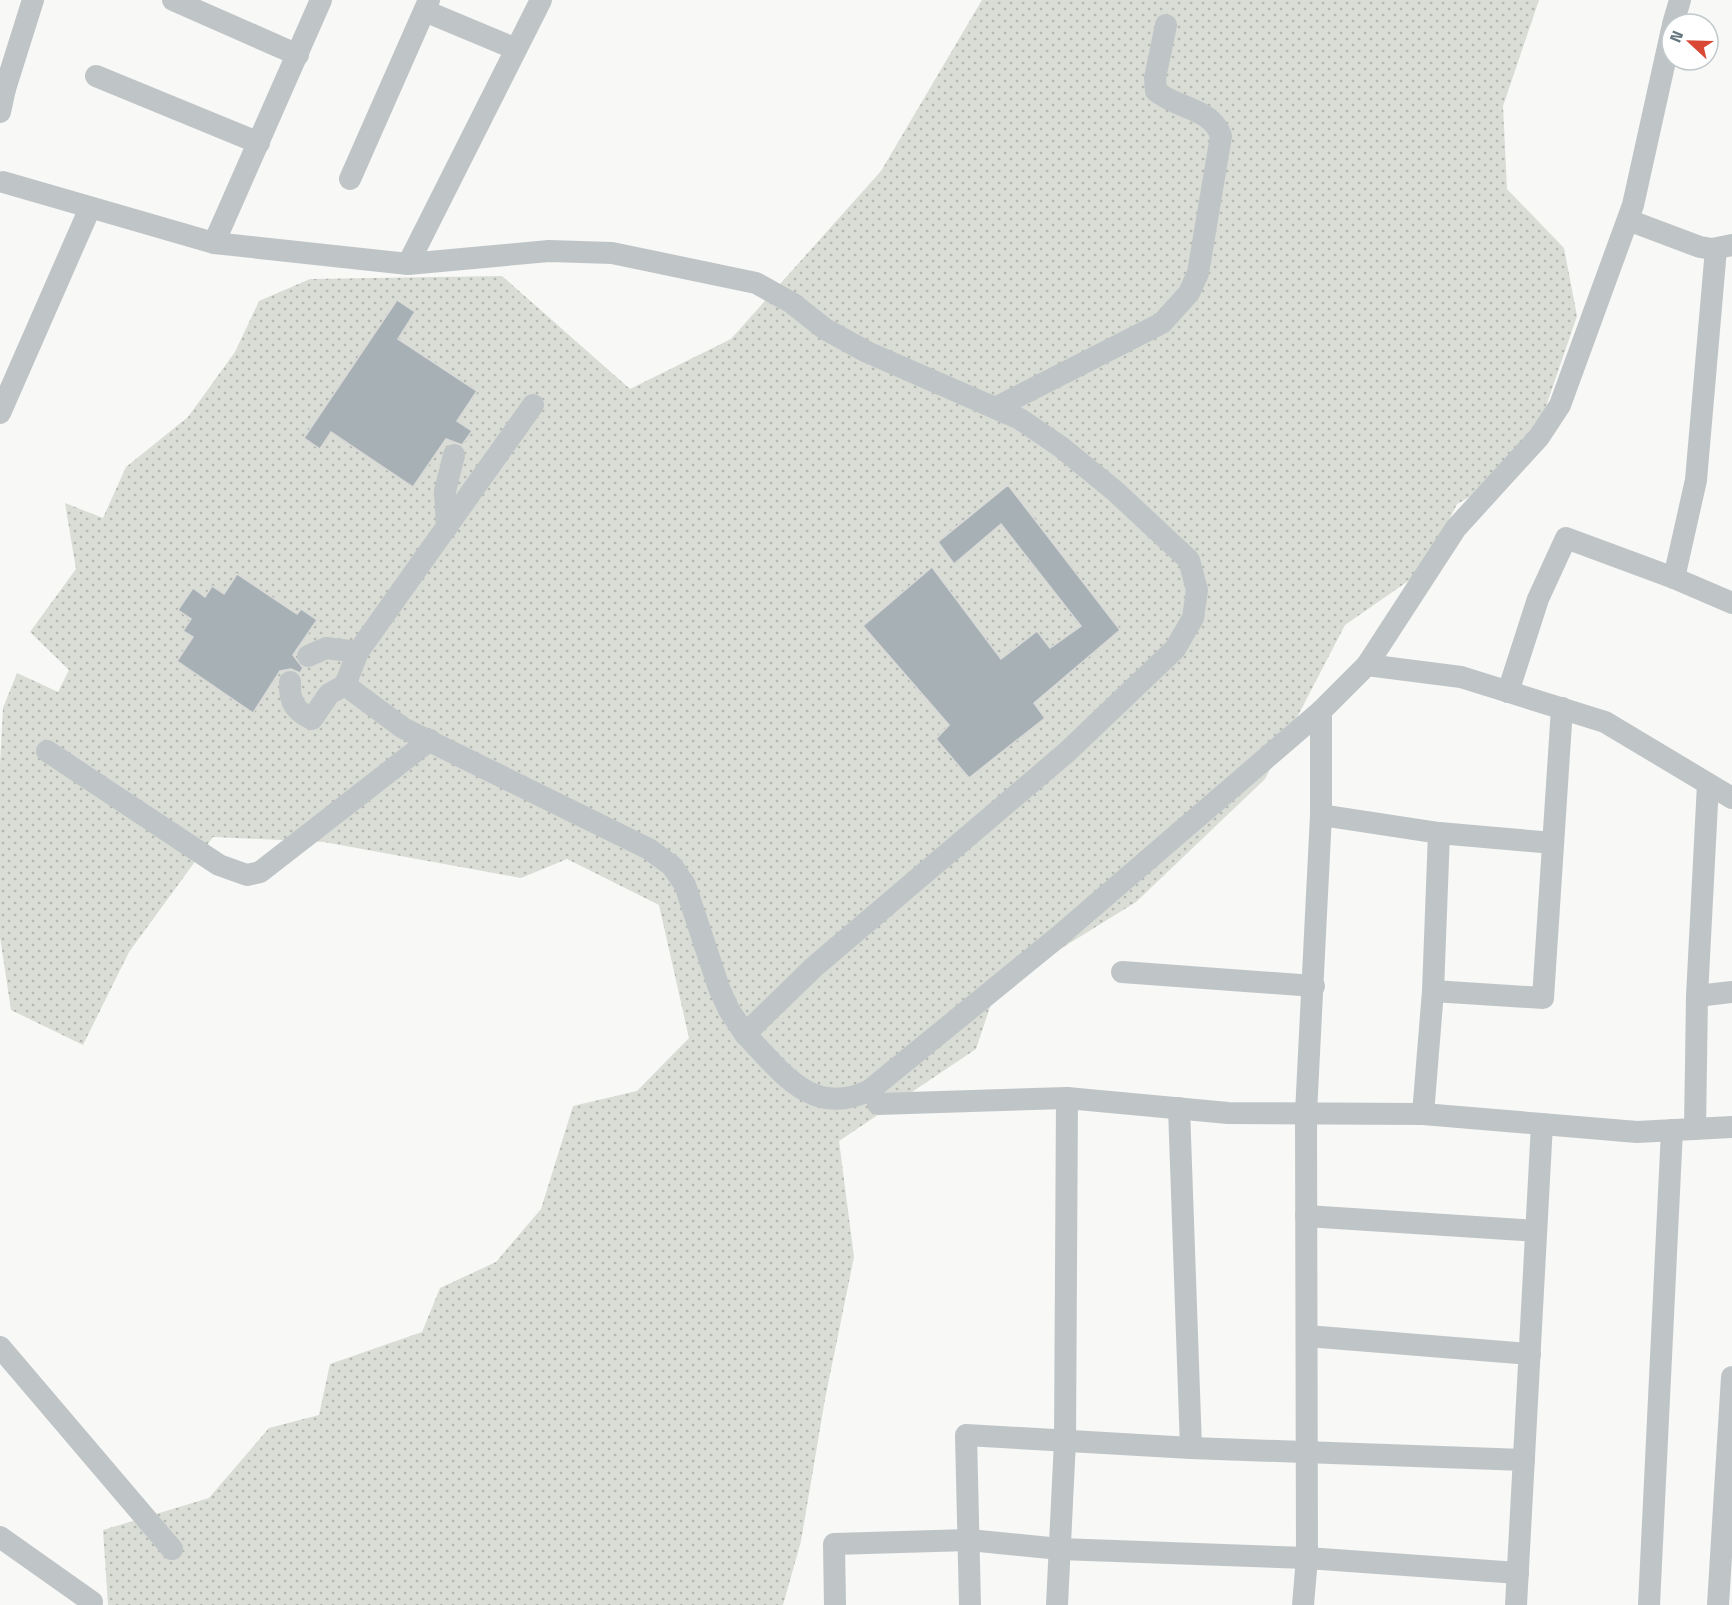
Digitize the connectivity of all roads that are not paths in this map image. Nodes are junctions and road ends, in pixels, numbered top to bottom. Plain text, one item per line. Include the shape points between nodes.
1 (33, 0) edge
2 (173, 0) edge
3 (321, 0) edge
4 (541, 0) edge
5 (427, 5) edge
6 (1166, 25) dead end
7 (516, 49) junction
8 (298, 56) junction
9 (1662, 72) edge
10 (96, 76) dead end
11 (2, 88) edge
12 (0, 112) edge
13 (259, 143) junction
14 (350, 179) dead end
15 (1, 183) edge
16 (90, 208) junction
17 (1628, 220) junction
18 (214, 243) junction
19 (1724, 247) edge
20 (408, 264) junction
21 (533, 405) dead end
22 (995, 408) junction
23 (0, 412) edge
24 (454, 455) dead end
25 (447, 527) junction
26 (1674, 578) junction
27 (1732, 603) edge
28 (358, 652) junction
29 (308, 656) dead end
30 (1367, 665) junction
31 (290, 682) dead end
32 (345, 685) junction
33 (1508, 692) junction
34 (1562, 708) junction
35 (1322, 711) junction
36 (430, 740) junction
37 (47, 751) dead end
38 (1708, 784) junction
39 (1732, 798) edge
40 (1321, 815) junction
41 (1439, 833) junction
42 (1553, 843) junction
43 (1122, 972) dead end
44 (1314, 986) junction
45 (1433, 992) junction
46 (1732, 992) edge
47 (1698, 996) junction
48 (745, 1034) junction
49 (1067, 1098) junction
50 (878, 1104) dead end
51 (1179, 1108) junction
52 (1306, 1113) junction
53 (1423, 1114) junction
54 (1542, 1124) junction
55 (1732, 1127) edge
56 (1695, 1129) junction
57 (1672, 1130) junction
58 (1306, 1216) junction
59 (1536, 1231) junction
60 (1307, 1336) junction
61 (0, 1347) edge
62 (1530, 1354) junction
63 (1732, 1377) edge
64 (1065, 1440) junction
65 (1191, 1448) junction
66 (1307, 1451) junction
67 (1524, 1460) junction
68 (0, 1538) edge
69 (969, 1540) junction
70 (172, 1549) dead end
71 (1060, 1549) junction
72 (1307, 1558) junction
73 (1518, 1573) junction
74 (92, 1602) dead end
75 (835, 1605) edge
76 (970, 1605) edge
77 (1057, 1605) edge
78 (1303, 1605) edge
79 (1516, 1605) edge
80 (1649, 1605) edge
81 (1718, 1605) edge

1 - 11 street
2 - 8 street
3 - 8 street
4 - 7 street
5 - 7 street
5 - 14 street
6 - 22 street via 1156,91 1209,117 1217,124 1221,136 1198,273 1189,293 1162,323
7 - 20 street
8 - 13 street
9 - 17 street
10 - 13 street
11 - 12 street
13 - 18 street
15 - 16 street
16 - 18 street
16 - 23 street
17 - 19 street via 1700,247
17 - 30 street via 1552,419 1456,528
18 - 20 street
19 - 26 street via 1696,480
20 - 22 street via 549,251 602,253 736,277 792,303 825,329 867,352
21 - 25 street
22 - 48 street via 1020,419 1061,447 1189,560 1197,590 1193,618 1175,649 1067,752 814,967
24 - 25 street via 445,492
25 - 28 street
26 - 27 street
26 - 33 street via 1566,538 1538,599
28 - 29 street via 326,648
28 - 32 street
30 - 33 street via 1461,677
30 - 35 street
31 - 32 street via 289,697 298,712 312,719 329,694
32 - 36 street via 403,728
33 - 34 street
34 - 38 street via 1605,722
34 - 42 street
35 - 40 street
35 - 48 street via 996,989 870,1090 851,1099 814,1096 795,1085
36 - 37 street via 260,872 247,875 219,864
36 - 48 street via 649,849 672,866 685,885 719,988
38 - 39 street
38 - 47 street
40 - 41 street
40 - 44 street
41 - 42 street
41 - 45 street
42 - 45 street via 1543,998
43 - 44 street
44 - 52 street
45 - 53 street
46 - 47 street
47 - 56 street
49 - 50 street
49 - 51 street
49 - 64 street
51 - 52 street via 1228,1113
51 - 65 street
52 - 53 street
52 - 58 street
53 - 54 street
54 - 57 street via 1637,1132
54 - 59 street
55 - 56 street
56 - 57 street
57 - 80 street
58 - 59 street
58 - 60 street
59 - 62 street
60 - 62 street
60 - 66 street
61 - 70 street
62 - 67 street
63 - 81 street
64 - 65 street
64 - 69 street via 966,1435
64 - 71 street
65 - 66 street
66 - 67 street
66 - 72 street
67 - 73 street
68 - 74 street
69 - 71 street
69 - 75 street via 834,1544
69 - 76 street
71 - 72 street
71 - 77 street
72 - 73 street
72 - 78 street
73 - 79 street

